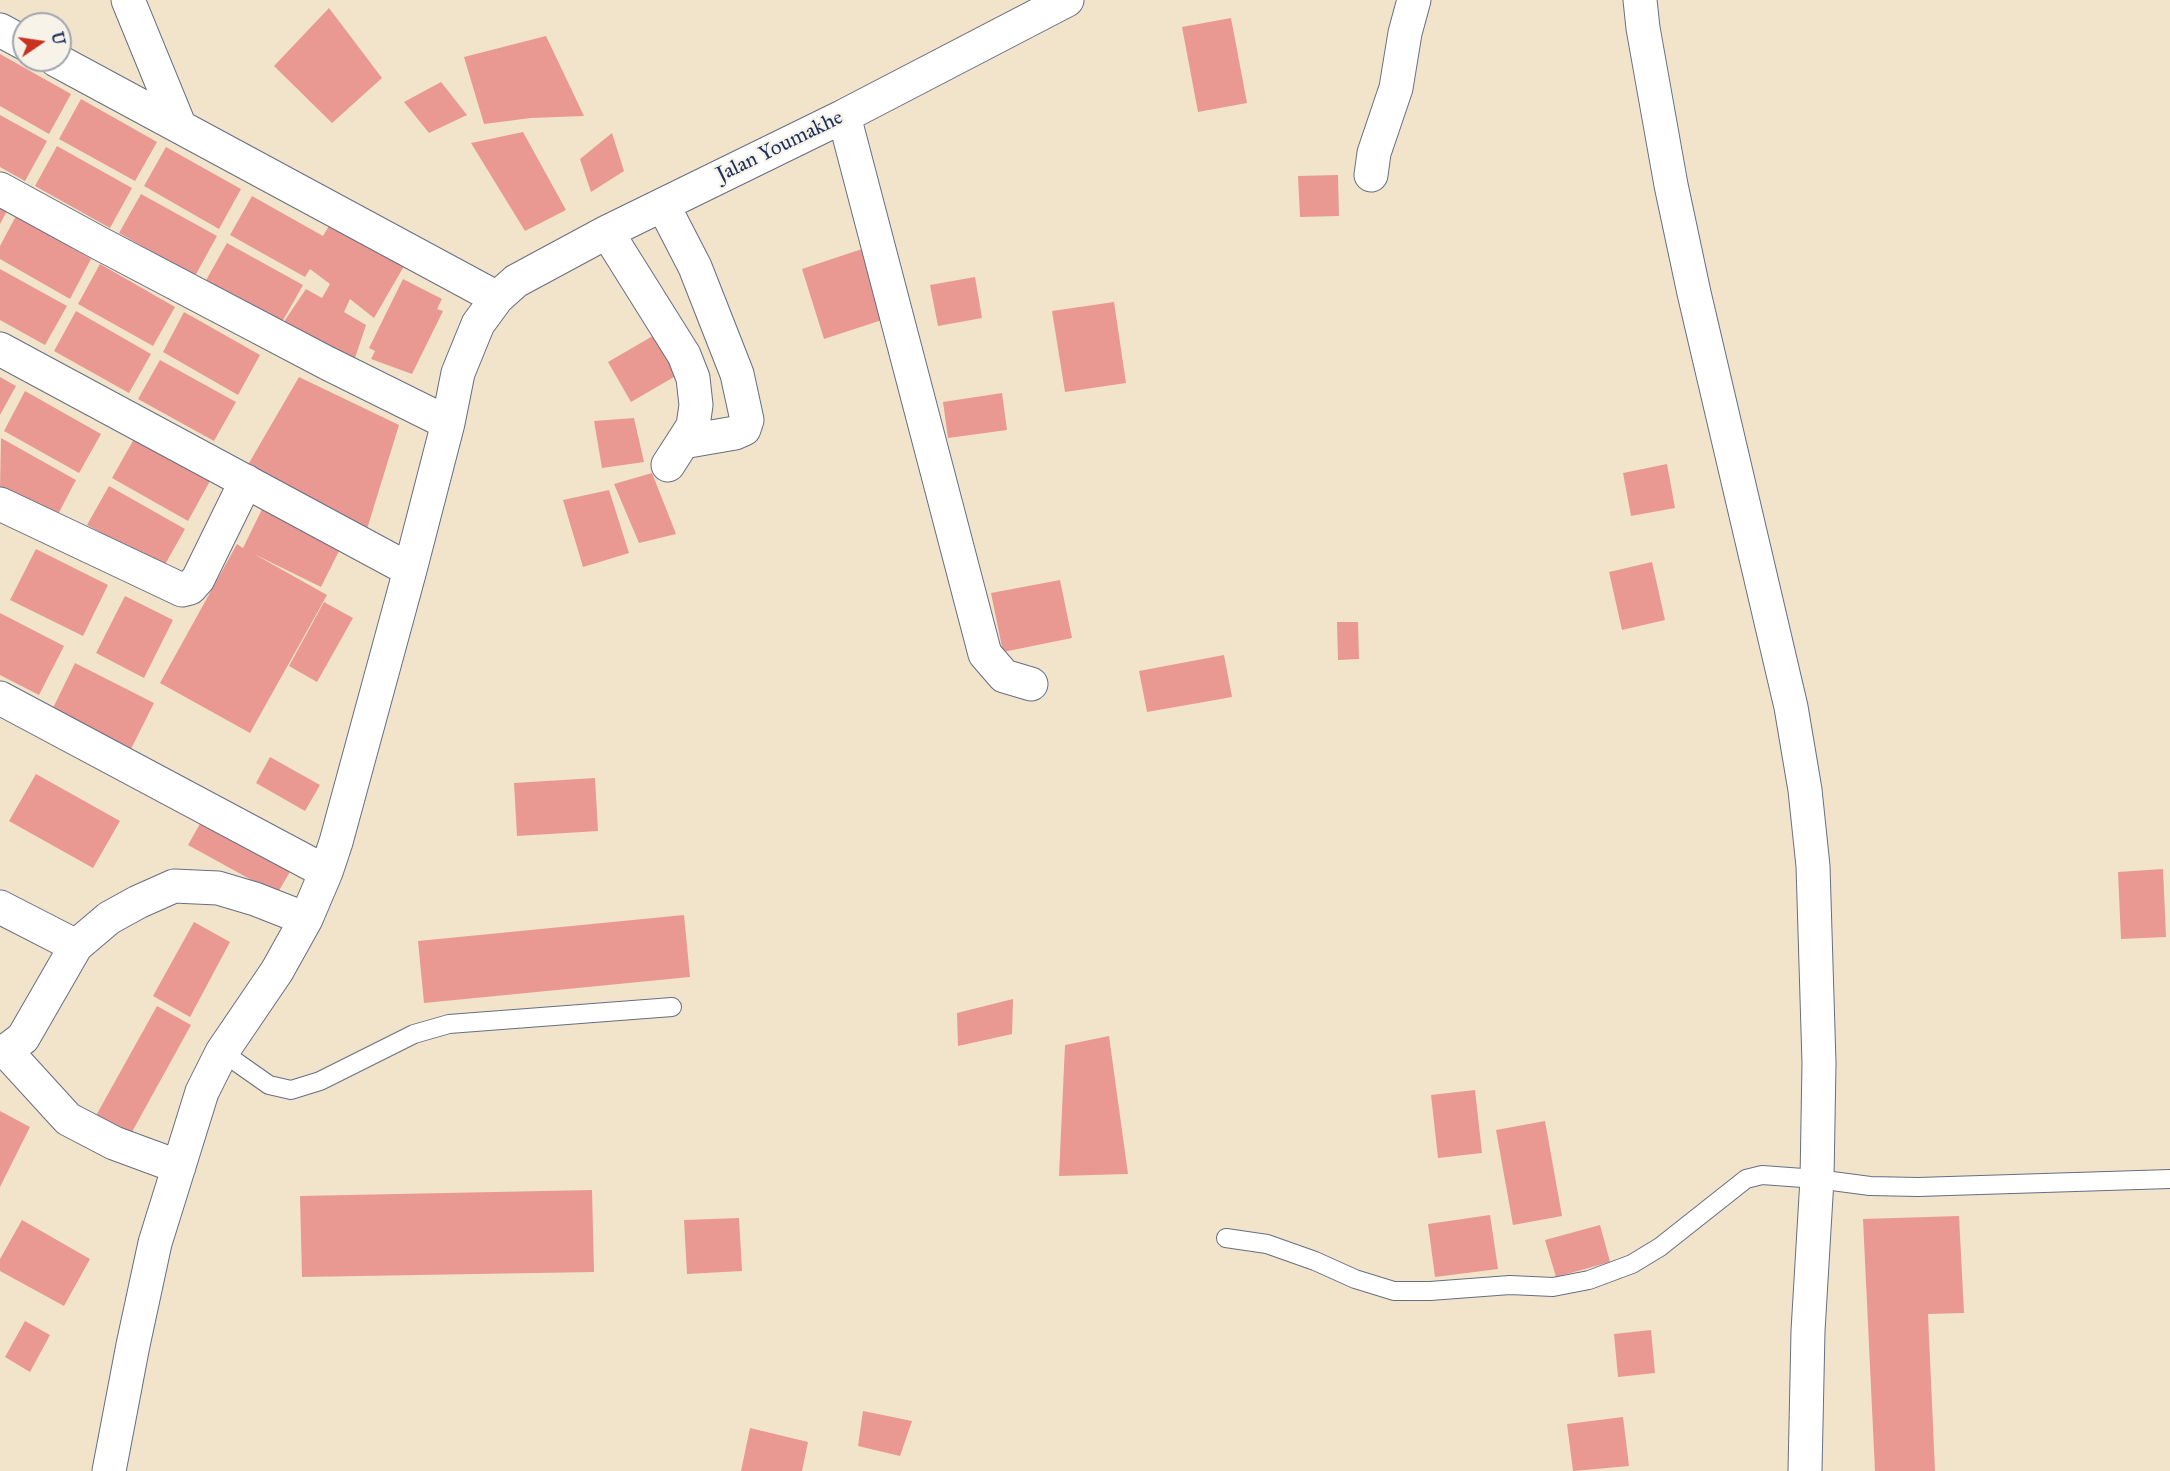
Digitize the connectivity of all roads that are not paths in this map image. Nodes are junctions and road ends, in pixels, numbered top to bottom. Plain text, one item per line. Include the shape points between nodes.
1 (128, 0) edge
2 (1067, 0) edge
3 (1414, 0) edge
4 (1640, 0) edge
5 (72, 69) edge
6 (844, 116) junction
7 (180, 127) junction
8 (1371, 175) dead end
9 (0, 189) edge
10 (663, 205) junction
11 (607, 232) junction
12 (497, 298) junction
13 (0, 349) edge
14 (448, 423) junction
15 (246, 481) junction
16 (0, 504) edge
17 (410, 570) junction
18 (1031, 684) dead end
19 (0, 698) edge
20 (326, 872) junction
21 (0, 906) edge
22 (306, 919) junction
23 (76, 946) junction
24 (672, 1006) dead end
25 (3, 1052) edge
26 (234, 1062) junction
27 (178, 1167) junction
28 (1817, 1179) junction
29 (2170, 1179) edge
30 (1226, 1238) dead end
31 (109, 1471) edge
32 (1805, 1471) edge

1 - 7 street
2 - 6 street, Jalan Youmakhe
3 - 8 street via 1396,88 1374,153
4 - 28 street via 1689,272 1791,707 1805,790 1818,980
5 - 7 street
6 - 10 street, Jalan Youmakhe
6 - 18 street via 985,654 1004,676
7 - 12 street
9 - 14 street
10 - 11 street, Jalan Youmakhe
10 - 11 street via 695,267 737,374 747,420 744,429 676,453 693,426 693,378 684,355
11 - 12 street, Jalan Youmakhe via 516,280
12 - 14 street, Jalan Youmakhe via 478,324 458,373
13 - 15 street
14 - 17 street, Jalan Youmakhe
15 - 16 street via 198,579 182,590
15 - 17 street
17 - 20 street, Jalan Youmakhe
19 - 20 street
20 - 22 street, Jalan Youmakhe
21 - 23 street
22 - 23 street via 218,888 174,886 110,918
22 - 26 street, Jalan Youmakhe
23 - 25 street via 23,1038
24 - 26 lane via 449,1024 414,1034 291,1090 269,1085
25 - 27 street via 68,1119 114,1143
26 - 27 street, Jalan Youmakhe via 202,1092
27 - 31 street, Jalan Youmakhe via 154,1243
28 - 29 lane via 1918,1187
28 - 30 lane via 1762,1175 1746,1179 1660,1247 1632,1264 1589,1280 1553,1287 1510,1285 1394,1291 1267,1244
28 - 32 street

